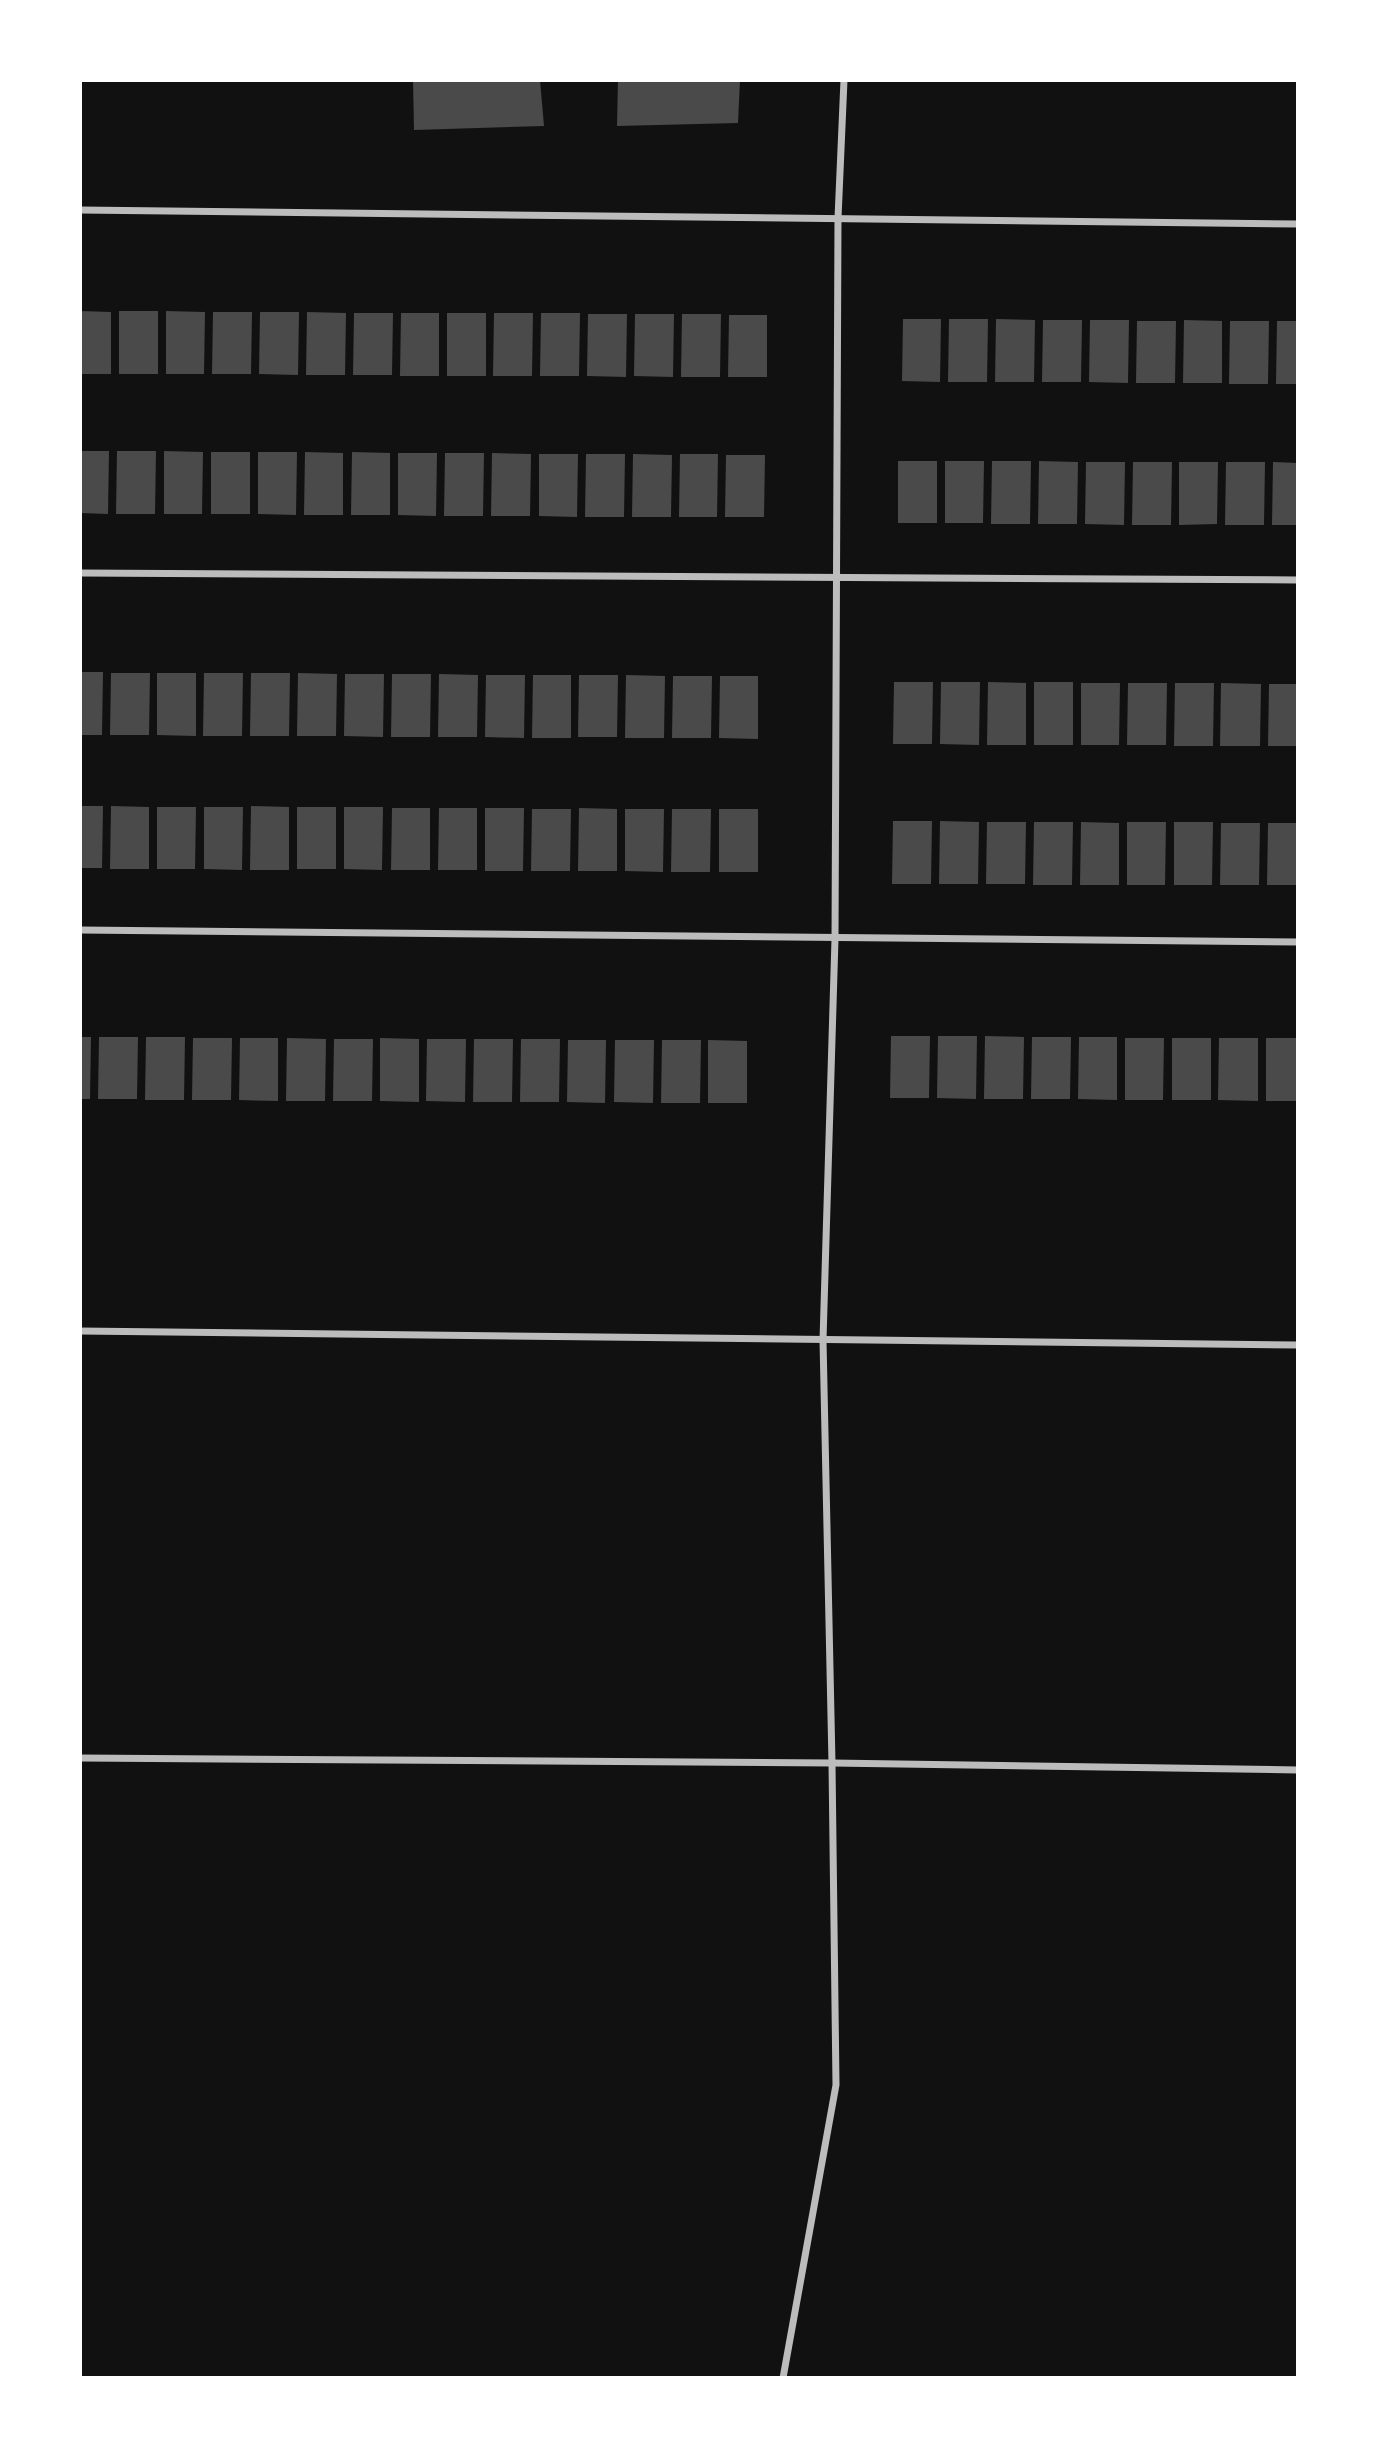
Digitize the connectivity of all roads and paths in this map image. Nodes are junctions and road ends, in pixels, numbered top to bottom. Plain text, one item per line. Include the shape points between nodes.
1 (844, 80) edge
2 (80, 210) edge
3 (838, 218) junction
4 (1297, 224) edge
5 (80, 573) edge
6 (836, 578) junction
7 (1297, 580) edge
8 (80, 930) edge
9 (835, 939) junction
10 (1297, 943) edge
11 (80, 1331) edge
12 (823, 1340) junction
13 (1297, 1345) edge
14 (80, 1758) edge
15 (832, 1763) junction
16 (1297, 1770) edge
17 (783, 2378) edge

1 - 3 street
2 - 3 street
3 - 4 street
3 - 6 street
5 - 6 street
6 - 7 street
6 - 9 street
8 - 9 street
9 - 10 street
9 - 12 street
11 - 12 street
12 - 13 street
12 - 15 street
14 - 15 street
15 - 16 street
15 - 17 street via 836,2085

